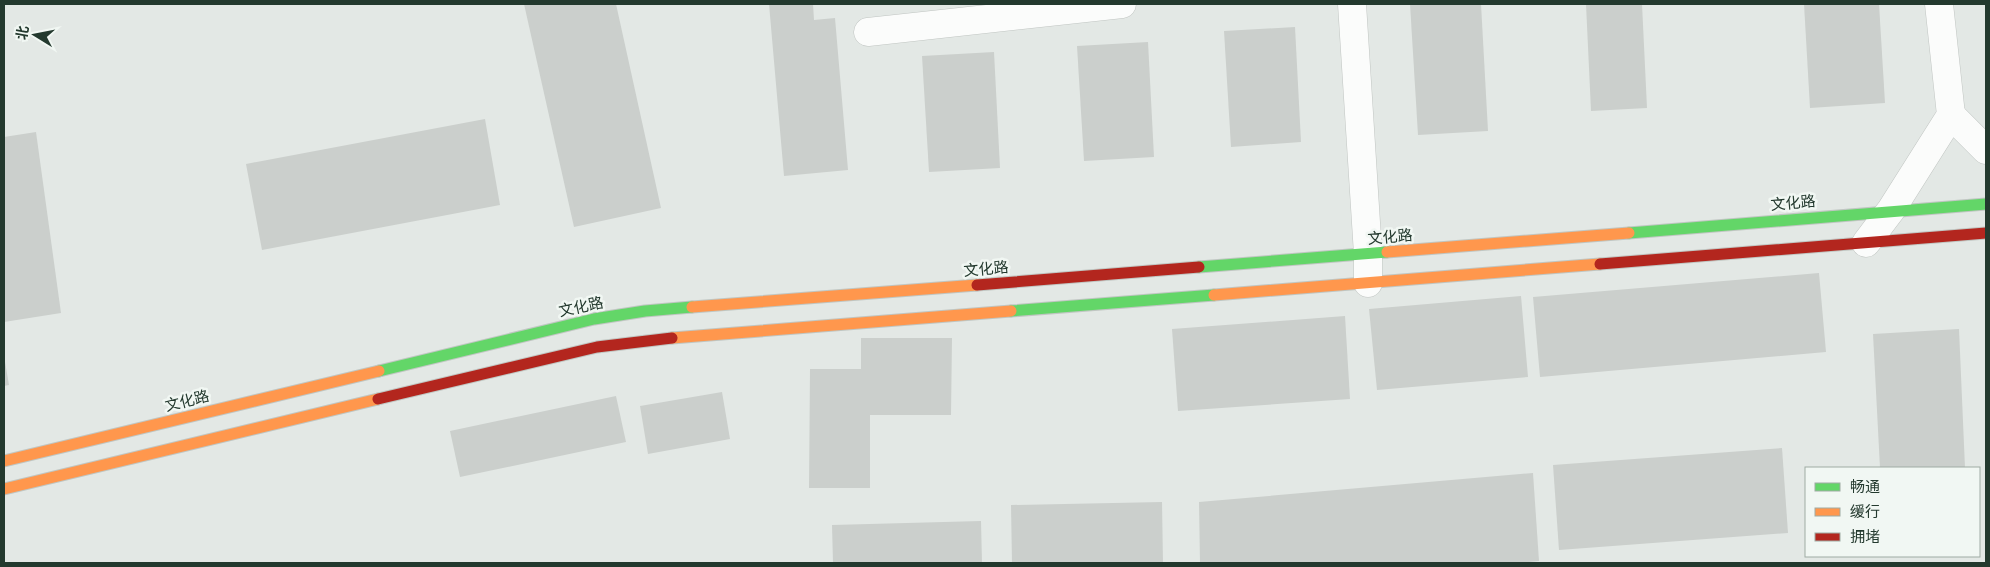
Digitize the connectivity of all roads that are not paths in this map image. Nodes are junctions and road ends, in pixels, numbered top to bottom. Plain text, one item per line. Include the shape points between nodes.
1 (1122, 4) edge
2 (1352, 4) edge
3 (1939, 4) edge
4 (868, 32) dead end
5 (1951, 115) junction
6 (1986, 150) edge
7 (1986, 204) edge
8 (1891, 210) junction
9 (1986, 234) edge
10 (1866, 243) junction
11 (1368, 254) junction
12 (1368, 283) junction
13 (4, 461) edge
14 (4, 489) edge

1 - 4 street
2 - 11 street
3 - 5 street
5 - 6 street
5 - 8 street
7 - 8 street, 文化路
8 - 10 street
8 - 11 street, 文化路
9 - 10 street
10 - 12 street
11 - 12 street
11 - 13 street, 文化路 via 645,311 584,321
12 - 14 street via 649,340 597,347

